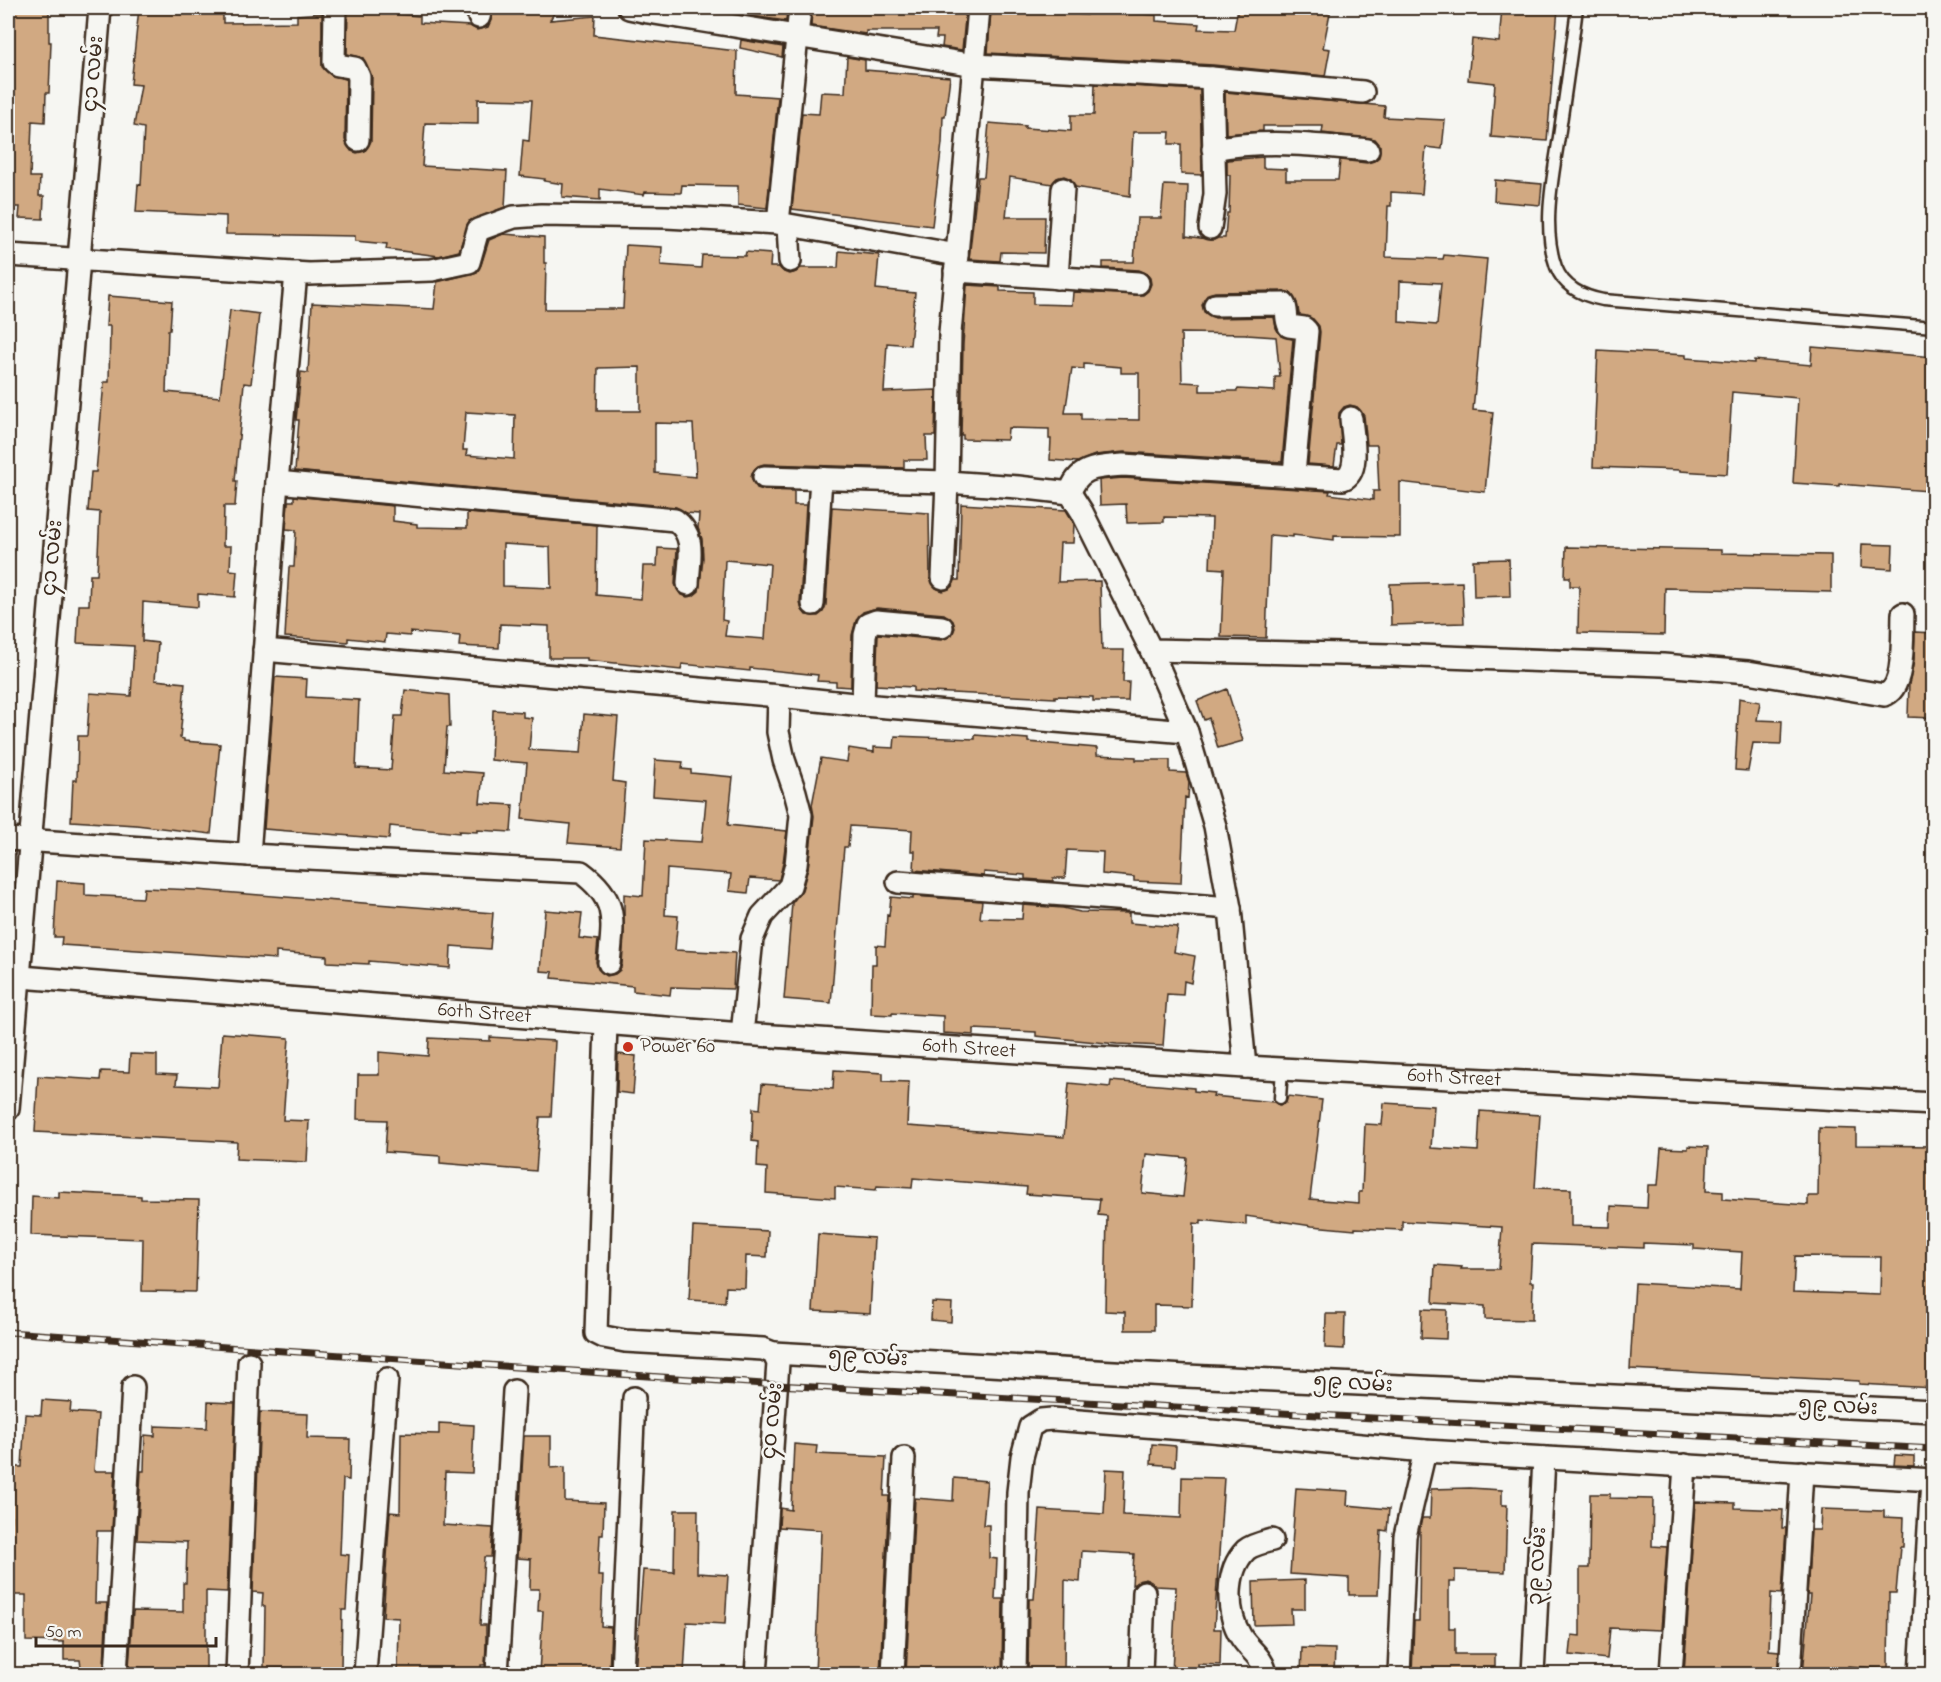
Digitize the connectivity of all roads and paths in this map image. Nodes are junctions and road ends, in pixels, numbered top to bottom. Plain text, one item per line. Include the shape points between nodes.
1 (100, 8) edge
2 (335, 8) edge
3 (629, 8) edge
4 (800, 8) edge
5 (979, 8) edge
6 (1577, 8) edge
7 (798, 36) junction
8 (975, 65) junction
9 (1212, 78) junction
10 (1363, 92) dead end
11 (358, 140) dead end
12 (1213, 149) junction
13 (1368, 150) dead end
14 (1063, 189) dead end
15 (783, 224) junction
16 (1210, 228) dead end
17 (8, 255) edge
18 (79, 259) junction
19 (790, 261) dead end
20 (956, 263) junction
21 (296, 273) junction
22 (1057, 278) junction
23 (1138, 283) dead end
24 (1215, 305) dead end
25 (1934, 327) edge
26 (1350, 418) dead end
27 (1294, 474) junction
28 (764, 477) dead end
29 (821, 478) junction
30 (277, 482) junction
31 (947, 482) junction
32 (1070, 493) junction
33 (943, 578) dead end
34 (688, 584) dead end
35 (813, 604) dead end
36 (1903, 614) dead end
37 (942, 627) dead end
38 (264, 650) junction
39 (1151, 650) junction
40 (779, 696) junction
41 (863, 705) junction
42 (1187, 732) junction
43 (8, 839) edge
44 (29, 840) junction
45 (249, 855) junction
46 (898, 882) dead end
47 (1230, 908) junction
48 (609, 963) dead end
49 (13, 977) edge
50 (606, 1024) junction
51 (742, 1034) junction
52 (1245, 1067) junction
53 (1282, 1069) junction
54 (1280, 1098) dead end
55 (1934, 1104) edge
56 (8, 1110) edge
57 (773, 1353) junction
58 (249, 1363) dead end
59 (387, 1378) dead end
60 (133, 1387) dead end
61 (514, 1391) dead end
62 (634, 1398) dead end
63 (1934, 1411) edge
64 (1425, 1451) junction
65 (904, 1458) dead end
66 (1544, 1458) junction
67 (1685, 1465) junction
68 (1802, 1472) junction
69 (1933, 1480) edge
70 (1272, 1540) dead end
71 (1144, 1592) dead end
72 (116, 1674) edge
73 (237, 1674) edge
74 (365, 1674) edge
75 (497, 1674) edge
76 (622, 1674) edge
77 (756, 1674) edge
78 (893, 1674) edge
79 (1015, 1674) edge
80 (1141, 1674) edge
81 (1266, 1674) edge
82 (1399, 1674) edge
83 (1533, 1674) edge
84 (1671, 1674) edge
85 (1790, 1674) edge
86 (1920, 1674) edge

1 - 18 street, ၄၁ လမ်း
2 - 11 street via 334,62 355,68 359,78
3 - 7 street
4 - 7 street
5 - 8 street
6 - 25 lane via 1550,222 1557,268 1573,290 1603,300
7 - 8 street
7 - 15 street
8 - 9 street
8 - 20 street
9 - 10 street
9 - 12 street
12 - 13 street via 1262,143
12 - 16 street via 1215,194
14 - 22 street
15 - 19 street
15 - 20 street
15 - 21 street via 666,217 514,217 478,230 469,262 432,270
17 - 18 street
18 - 21 street
18 - 44 street, ၄၁ လမ်း
20 - 22 street
20 - 31 street via 950,333
21 - 30 street
22 - 23 street
24 - 27 street via 1284,304 1289,326 1307,331
26 - 27 street via 1354,467 1348,477
27 - 32 street via 1123,465 1078,476
28 - 29 street
29 - 31 street
29 - 35 street
30 - 34 street via 675,520 690,540
30 - 38 street
31 - 32 street
31 - 33 street
32 - 39 street
36 - 39 street via 1901,664 1896,683 1884,695 1748,672 1663,665
37 - 41 street via 876,621 868,624
38 - 40 street
38 - 45 street
39 - 42 street
40 - 41 street
40 - 51 street via 778,732 783,760 801,815 796,865 790,886 762,916 752,939
41 - 42 street
42 - 47 street via 1215,826
43 - 44 street
44 - 45 street
44 - 49 street, ၄၁ လမ်း
45 - 48 street via 580,872 600,890 611,909
46 - 47 street
47 - 52 street
49 - 50 street, 60th Street
49 - 56 street, ၄၁ လမ်း
50 - 51 street, 60th Street
50 - 57 street, ၄၀ လမ်း via 595,1329 599,1336 610,1339 763,1349
51 - 52 street, 60th Street
52 - 53 street, 60th Street
53 - 54 lane
53 - 55 street, 60th Street
57 - 63 street, ၅၉ လမ်း
57 - 77 street, ၄၀ လမ်း via 778,1363
58 - 73 street
59 - 74 street
60 - 72 street
61 - 75 street
62 - 76 street
64 - 66 street
64 - 79 street via 1041,1420 1030,1427 1018,1492
64 - 82 street via 1405,1536
65 - 78 street
66 - 67 street
66 - 83 street, ၃၉ လမ်း
67 - 68 street
67 - 84 street
68 - 69 street
68 - 85 street
69 - 86 street
70 - 81 street via 1248,1548 1236,1564 1230,1605 1234,1623 1264,1664
71 - 80 street

